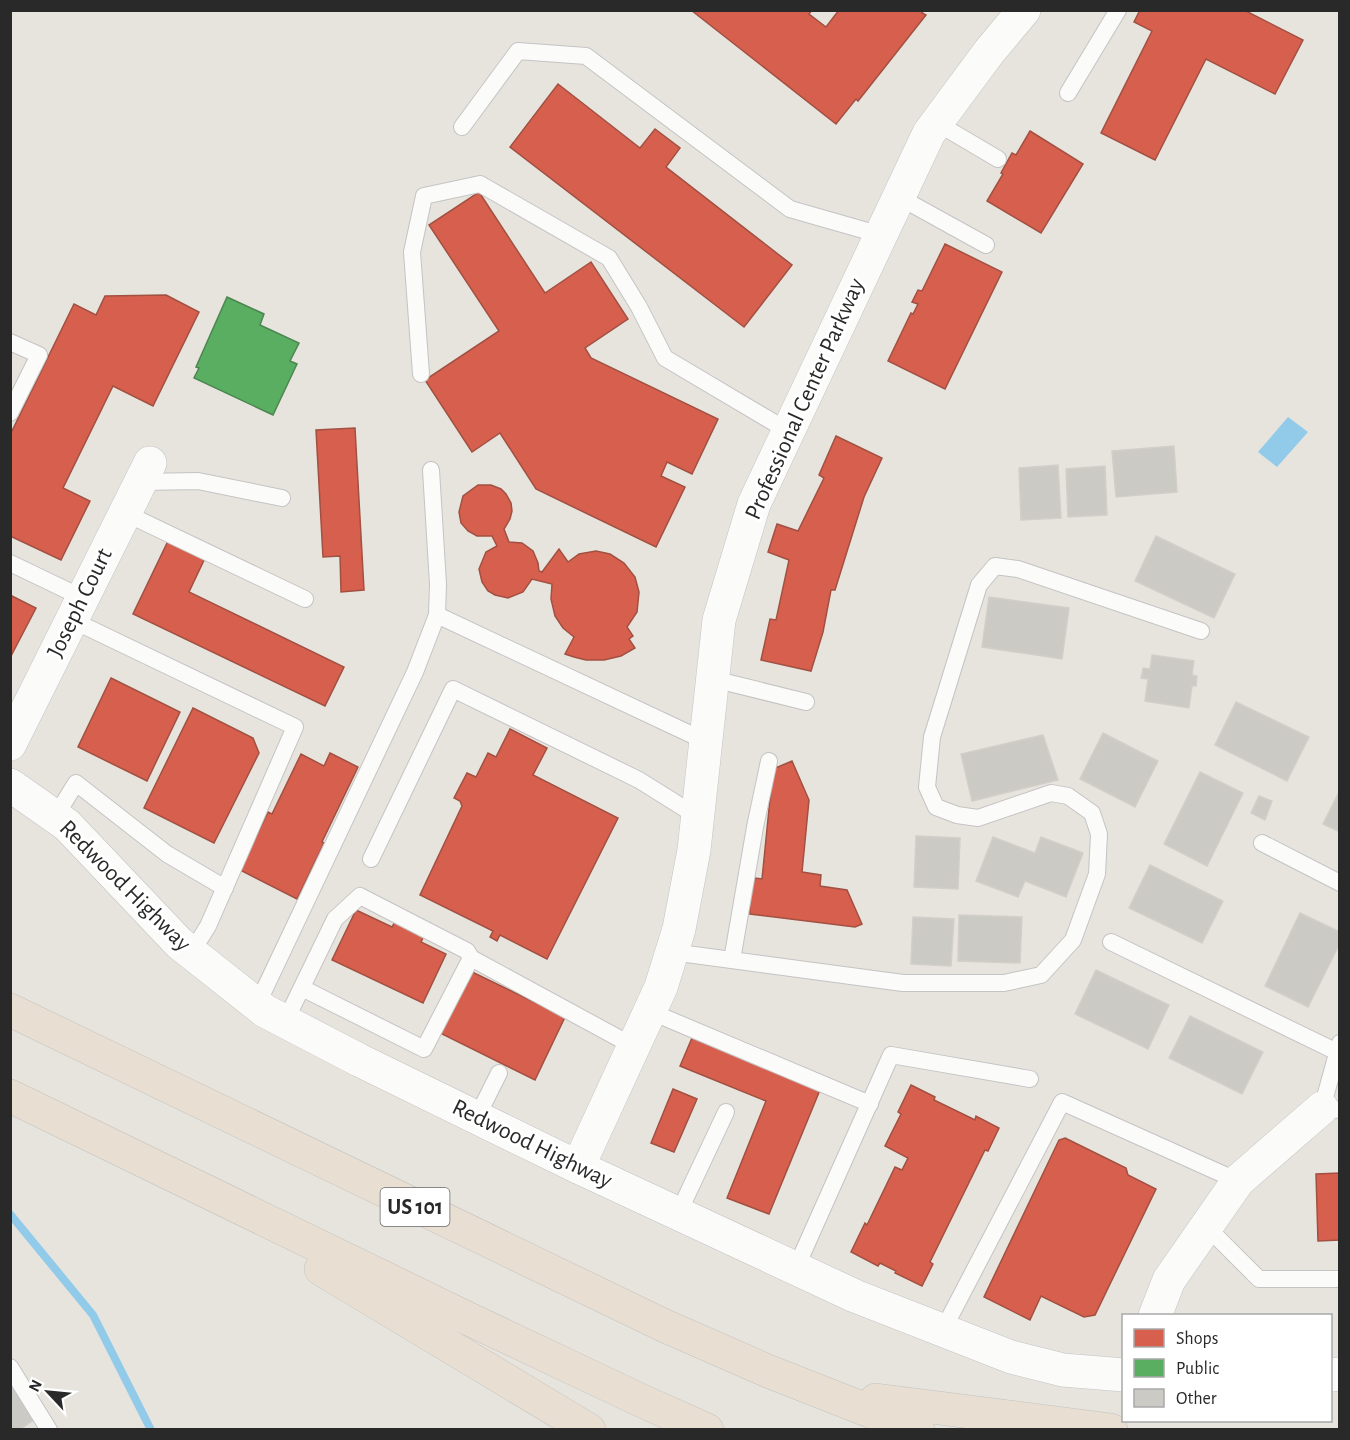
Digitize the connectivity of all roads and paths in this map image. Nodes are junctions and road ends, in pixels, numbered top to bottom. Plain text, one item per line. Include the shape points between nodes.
1 (1024, 10) edge
2 (1118, 10) edge
3 (1068, 93) dead end
4 (937, 123) junction
5 (462, 127) dead end
6 (998, 159) dead end
7 (899, 197) junction
8 (881, 235) junction
9 (986, 245) dead end
10 (10, 342) edge
11 (421, 374) dead end
12 (10, 413) edge
13 (788, 431) junction
14 (431, 470) dead end
15 (145, 472) joint
16 (282, 498) dead end
17 (125, 513) junction
18 (10, 563) edge
19 (305, 599) dead end
20 (77, 609) junction
21 (437, 615) junction
22 (1201, 632) dead end
23 (713, 679) junction
24 (806, 702) dead end
25 (705, 741) junction
26 (10, 744) edge
27 (769, 761) dead end
28 (10, 785) edge
29 (55, 817) junction
30 (698, 817) junction
31 (1262, 843) dead end
32 (371, 859) dead end
33 (1340, 883) edge
34 (225, 888) junction
35 (1111, 942) dead end
36 (672, 952) junction
37 (191, 953) junction
38 (471, 958) junction
39 (732, 960) junction
40 (302, 988) junction
41 (257, 1005) junction
42 (10, 1010) edge
43 (649, 1011) junction
44 (285, 1022) junction
45 (633, 1046) junction
46 (1338, 1047) edge
47 (499, 1073) dead end
48 (1030, 1079) dead end
49 (10, 1096) edge
50 (870, 1104) junction
51 (1331, 1109) edge
52 (726, 1112) dead end
53 (477, 1118) junction
54 (140, 1159) junction
55 (578, 1167) junction
56 (1238, 1181) junction
57 (678, 1214) junction
58 (1207, 1227) junction
59 (796, 1268) junction
60 (1340, 1279) edge
61 (1156, 1314) edge
62 (943, 1330) junction
63 (10, 1367) edge
64 (1122, 1375) edge
65 (823, 1393) junction
66 (49, 1430) edge
67 (589, 1430) edge
68 (707, 1430) edge
69 (918, 1430) edge
70 (1111, 1430) edge

1 - 4 street, Professional Center Parkway
2 - 3 lane
4 - 6 lane
4 - 7 street, Professional Center Parkway
5 - 8 lane via 518,51 586,56 790,209
7 - 8 street, Professional Center Parkway
7 - 9 lane
8 - 13 street, Professional Center Parkway
10 - 12 lane via 39,355
11 - 13 lane via 412,252 424,196 480,184 609,258 665,358
13 - 23 street, Professional Center Parkway via 754,504 719,620
14 - 21 lane
15 - 16 lane
15 - 17 street, Joseph Court
17 - 19 lane
17 - 20 street, Joseph Court
18 - 20 lane
20 - 26 street, Joseph Court
20 - 34 lane via 295,727
21 - 25 lane
21 - 41 lane via 415,672
22 - 39 lane via 1018,569 994,566 979,585 932,737 927,787 936,807 978,818 1051,793 1068,796 1092,813 1099,834 1097,874 1073,940 1041,975 1004,983 903,983
23 - 24 lane
23 - 25 street, Professional Center Parkway
25 - 30 street, Professional Center Parkway
27 - 39 lane
28 - 29 street, Redwood Highway
29 - 34 lane via 76,783 167,854
29 - 37 street, Redwood Highway
30 - 32 lane via 639,780 453,688
30 - 36 street, Professional Center Parkway
31 - 33 lane
34 - 37 lane
35 - 46 lane
36 - 39 lane
36 - 43 street, Professional Center Parkway
37 - 41 street, Redwood Highway
38 - 40 lane via 424,1049
38 - 40 lane via 467,951 360,896 335,919
38 - 45 lane
40 - 44 lane
41 - 44 street, Redwood Highway
42 - 65 highway, US 101 via 613,1302
43 - 45 street, Professional Center Parkway
43 - 50 lane
44 - 53 street, Redwood Highway
45 - 55 street, Professional Center Parkway
46 - 51 lane
47 - 53 lane
48 - 50 lane via 891,1055
49 - 54 highway
50 - 59 lane
51 - 56 street
52 - 57 lane
53 - 55 street, Redwood Highway
54 - 67 highway
54 - 68 highway
55 - 57 street, Redwood Highway
56 - 58 street
56 - 62 lane via 1062,1102
57 - 59 street, Redwood Highway
58 - 60 lane via 1259,1279
58 - 61 street via 1169,1280
59 - 62 street, Redwood Highway
62 - 64 street, Redwood Highway via 1011,1357 1052,1367
63 - 66 lane
65 - 69 highway, US 101
65 - 70 highway

